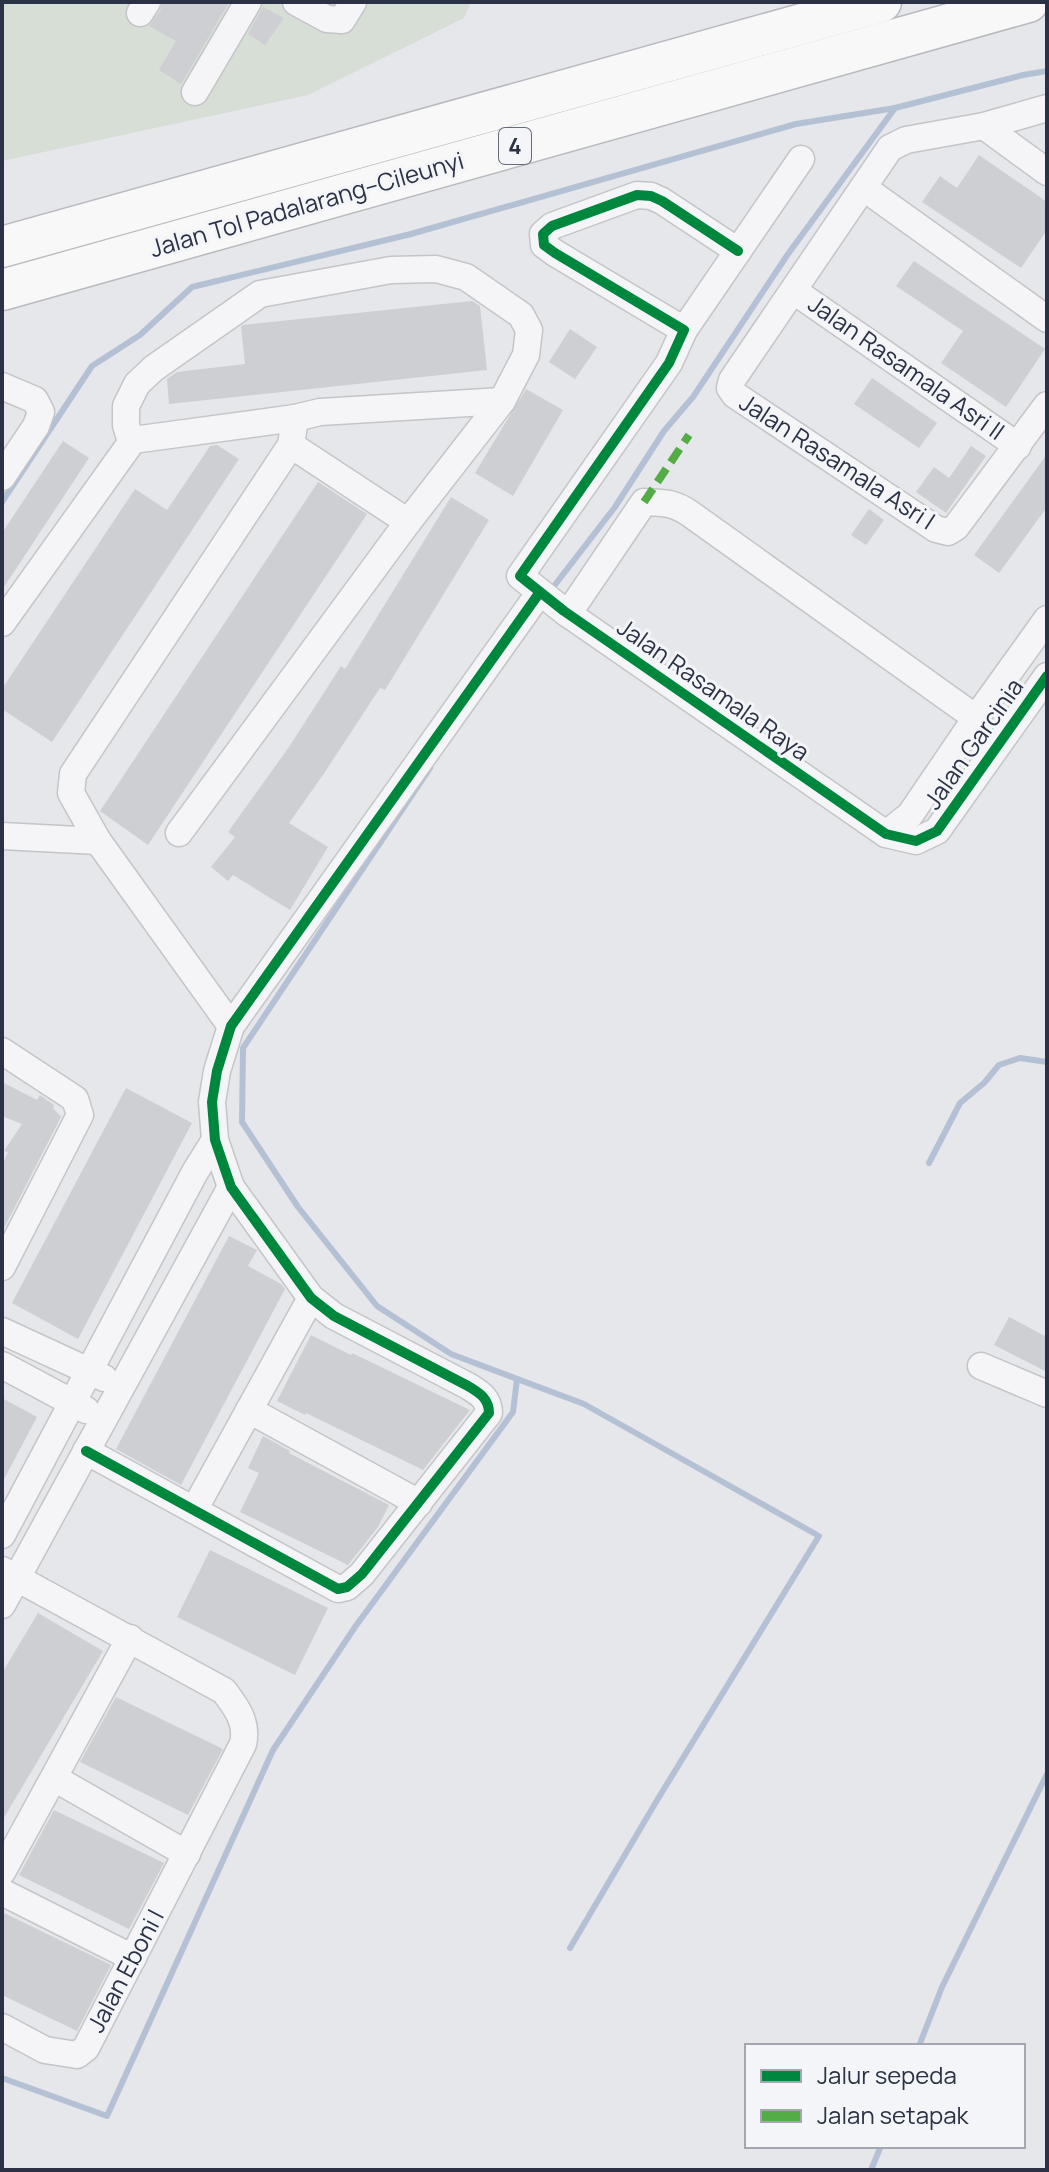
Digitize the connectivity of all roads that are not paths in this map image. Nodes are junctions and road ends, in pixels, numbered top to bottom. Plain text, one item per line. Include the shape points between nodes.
1 (248, 2) edge
2 (296, 2) edge
3 (353, 2) edge
4 (881, 2) edge
5 (1028, 2) edge
6 (195, 92) dead end
7 (1047, 108) edge
8 (984, 126) junction
9 (801, 159) dead end
10 (1047, 172) edge
11 (864, 188) junction
12 (2, 247) edge
13 (738, 251) junction
14 (2, 290) edge
15 (794, 291) junction
16 (1047, 319) edge
17 (684, 330) junction
18 (2, 386) edge
19 (502, 401) junction
20 (1047, 405) edge
21 (295, 418) junction
22 (131, 442) junction
23 (291, 445) junction
24 (1018, 446) junction
25 (2, 477) edge
26 (408, 522) junction
27 (547, 598) junction
28 (1047, 619) edge
29 (2, 623) edge
30 (1023, 653) junction
31 (1047, 668) edge
32 (1047, 676) edge
33 (976, 718) junction
34 (179, 833) dead end
35 (886, 834) junction
36 (2, 836) edge
37 (98, 841) junction
38 (231, 1026) junction
39 (2, 1051) edge
40 (215, 1140) junction
41 (231, 1187) junction
42 (2, 1267) edge
43 (311, 1298) junction
44 (2, 1331) edge
45 (2, 1365) edge
46 (981, 1366) dead end
47 (89, 1370) junction
48 (121, 1386) junction
49 (1047, 1394) edge
50 (73, 1403) junction
51 (249, 1410) junction
52 (103, 1419) junction
53 (86, 1451) junction
54 (419, 1503) junction
55 (194, 1510) junction
56 (2, 1535) edge
57 (9, 1575) edge
58 (2, 1605) edge
59 (130, 1638) junction
60 (54, 1778) junction
61 (187, 1854) junction
62 (2, 1872) edge
63 (2, 1892) edge
64 (133, 1958) junction
65 (2, 2027) edge

1 - 6 street
2 - 3 street via 335,21 342,20
4 - 12 highway, Jalan Tol Padalarang–Cileunyi / 4
5 - 14 highway, Jalan Tol Padalarang–Cileunyi / 4
7 - 8 street
8 - 10 street
8 - 11 street via 896,144
9 - 13 street
11 - 15 street
11 - 16 street
13 - 17 street
13 - 17 street via 651,196 637,195 543,234 544,245 555,253
15 - 24 street, Jalan Rasamala Asri II
15 - 24 street, Jalan Rasamala Asri I via 732,380 735,395 948,532
17 - 27 street
18 - 25 street via 35,400 41,412
19 - 21 street
19 - 22 street via 529,342 521,315 451,271 391,270 260,294 137,384 126,406
19 - 26 street
20 - 24 street
21 - 22 street
21 - 23 street
22 - 29 street
23 - 26 street
23 - 37 street via 73,774 71,793
26 - 34 street
27 - 33 street via 644,502 678,505
27 - 35 street, Jalan Rasamala Raya
27 - 38 street
28 - 30 street, Jalan Garcinia
30 - 31 street
30 - 33 street, Jalan Garcinia
32 - 35 street, Jalan Garcinia via 937,831 916,841
33 - 35 street, Jalan Garcinia via 910,815
36 - 37 street
37 - 38 street
38 - 40 street via 212,1102
39 - 42 street via 75,1099 80,1115
40 - 41 street
40 - 47 street
41 - 43 street
41 - 48 street
43 - 51 street
43 - 54 street via 334,1316 468,1386 489,1405 489,1413
44 - 47 street
45 - 50 street
46 - 49 street
47 - 48 street
47 - 50 street
48 - 52 street
50 - 52 street
50 - 56 street
51 - 54 street
51 - 55 street
52 - 53 street
53 - 55 street
53 - 57 street
54 - 55 street via 362,1574 338,1589
57 - 58 street
57 - 59 street
59 - 60 street
59 - 61 street, Jalan Eboni I via 224,1691 246,1732
60 - 61 street
60 - 62 street
61 - 64 street, Jalan Eboni I
63 - 64 street
64 - 65 street, Jalan Eboni I via 86,2048 77,2055 45,2050

